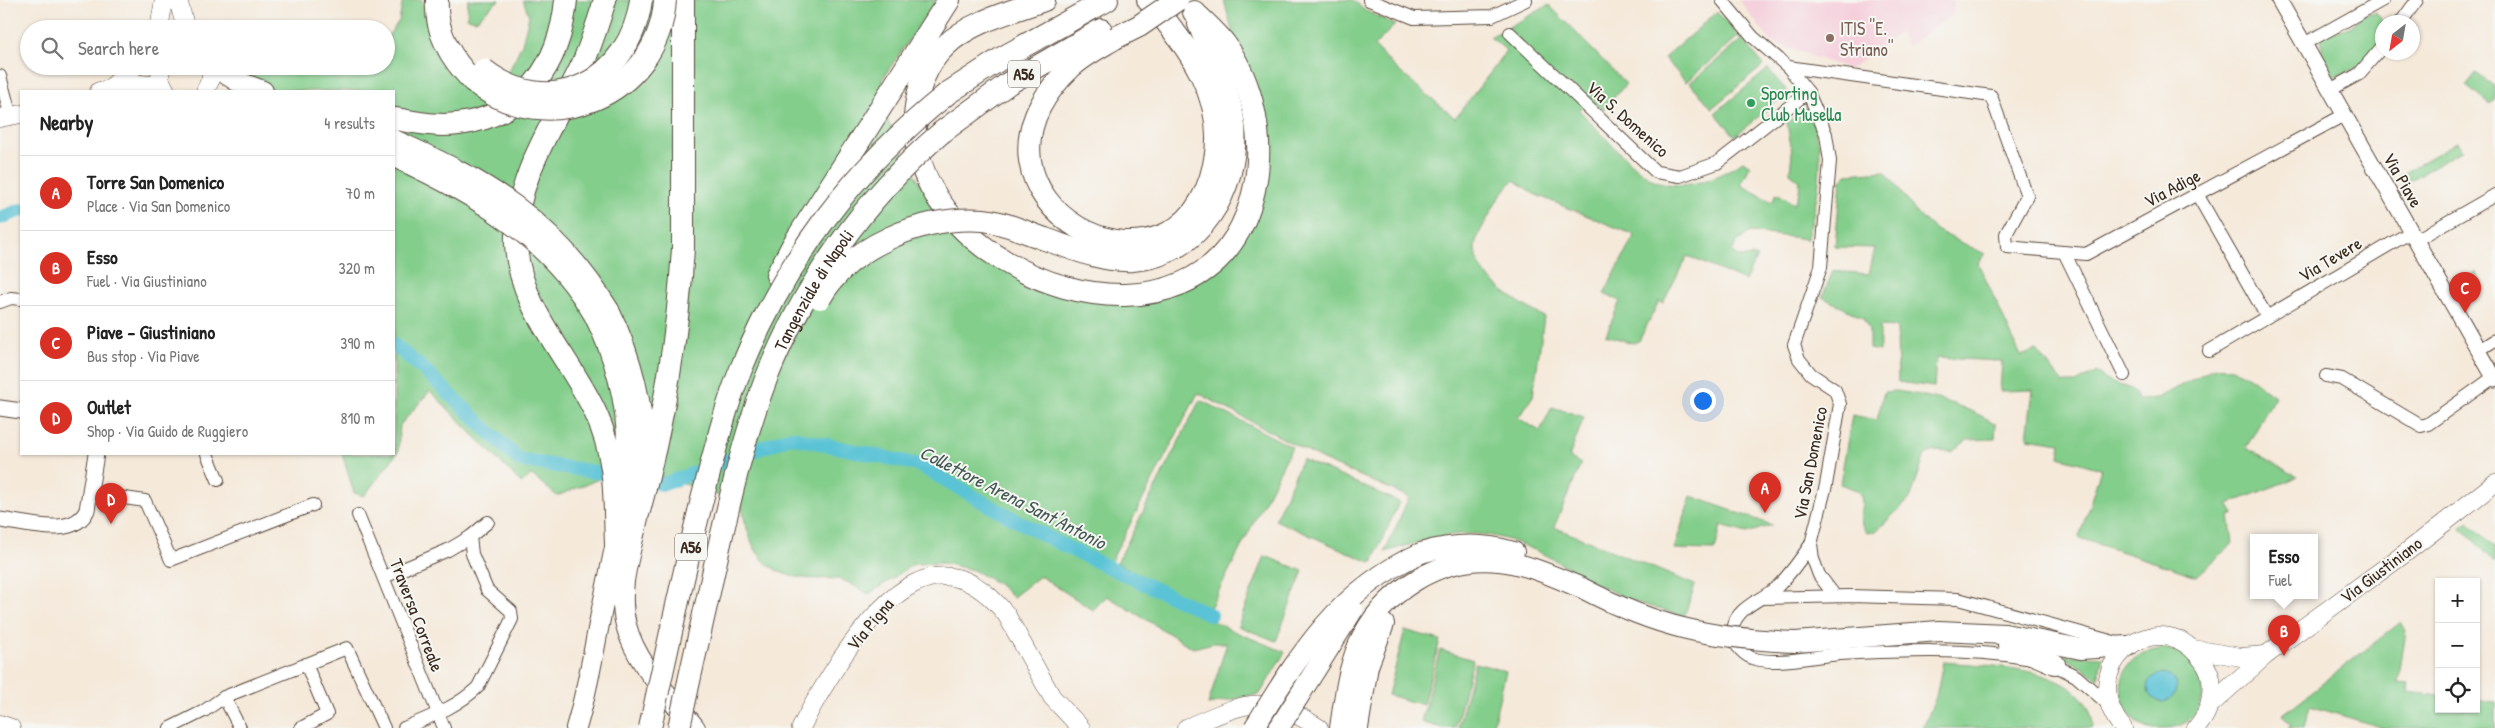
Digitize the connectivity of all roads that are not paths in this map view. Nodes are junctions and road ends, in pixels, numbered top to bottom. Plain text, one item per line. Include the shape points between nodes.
1 (164, 0) edge
2 (178, 0) edge
3 (437, 0) edge
4 (452, 0) edge
5 (566, 0) edge
6 (605, 0) edge
7 (641, 0) edge
8 (665, 0) edge
9 (683, 0) edge
10 (949, 0) edge
11 (1044, 0) edge
12 (1148, 0) edge
13 (1160, 0) edge
14 (1369, 0) edge
15 (1526, 0) edge
16 (1722, 0) edge
17 (2279, 0) edge
18 (2383, 0) edge
19 (2417, 0) edge
20 (1104, 2) edge
21 (1185, 4) edge
22 (2406, 15) edge
23 (161, 20) edge
24 (184, 20) edge
25 (1114, 31) junction
26 (1510, 32) dead end
27 (2304, 44) junction
28 (2375, 55) edge
29 (1788, 67) junction
30 (124, 75) edge
31 (160, 75) edge
32 (211, 75) edge
33 (228, 75) edge
34 (0, 76) edge
35 (478, 76) junction
36 (164, 89) edge
37 (105, 90) edge
38 (206, 90) edge
39 (260, 90) edge
40 (2330, 90) junction
41 (1808, 92) junction
42 (2344, 115) junction
43 (11, 116) edge
44 (395, 119) edge
45 (395, 140) edge
46 (395, 157) edge
47 (2197, 194) junction
48 (2495, 195) edge
49 (2413, 236) junction
50 (2064, 252) junction
51 (20, 299) edge
52 (0, 302) edge
53 (2267, 317) junction
54 (2495, 340) edge
55 (2479, 350) junction
56 (2209, 351) dead end
57 (741, 369) junction
58 (2124, 375) dead end
59 (2326, 376) dead end
60 (2494, 378) edge
61 (758, 405) junction
62 (0, 408) edge
63 (20, 411) edge
64 (96, 455) edge
65 (207, 455) edge
66 (218, 480) dead end
67 (2495, 483) edge
68 (90, 493) junction
69 (313, 505) dead end
70 (639, 511) junction
71 (358, 515) dead end
72 (0, 520) edge
73 (488, 522) dead end
74 (470, 537) junction
75 (616, 544) junction
76 (1811, 544) junction
77 (1421, 553) junction
78 (1456, 564) junction
79 (384, 577) junction
80 (1582, 588) junction
81 (1835, 596) junction
82 (1762, 598) junction
83 (1976, 634) junction
84 (2128, 646) junction
85 (2193, 649) junction
86 (2266, 655) junction
87 (306, 664) junction
88 (2055, 664) junction
89 (224, 697) junction
90 (672, 699) junction
91 (2210, 705) junction
92 (437, 715) junction
93 (2114, 719) edge
94 (0, 724) edge
95 (577, 727) edge
96 (11, 728) edge
97 (170, 728) edge
98 (240, 728) edge
99 (301, 728) edge
100 (384, 728) edge
101 (404, 728) edge
102 (444, 728) edge
103 (650, 728) edge
104 (679, 728) edge
105 (685, 728) edge
106 (695, 728) edge
107 (801, 728) edge
108 (1081, 728) edge
109 (1186, 728) edge
110 (1254, 728) edge
111 (1279, 728) edge
112 (1319, 728) edge
113 (1340, 728) edge
114 (1358, 728) edge
115 (2196, 728) edge

1 - 23 main road
2 - 24 main road
3 - 35 highway via 440,26 448,48 454,59
4 - 35 highway via 457,34
5 - 44 highway, bridge via 556,49 534,84 516,102 490,116 458,124 422,124
6 - 75 highway, bridge via 584,60 532,167 520,207 516,244 530,297 596,412 605,436 614,467
7 - 35 highway, bridge via 638,18 621,54 606,71 579,88 548,94 528,92
8 - 35 highway, bridge via 662,22 643,62 625,81 595,100 560,109 527,108 501,100
9 - 70 highway via 684,248 681,288 664,412
10 - 57 highway, bridge via 793,244 765,301
11 - 21 highway via 968,29 936,56 919,86 914,128 922,168 953,219 1009,263 1032,276 1074,290 1135,296 1169,289 1186,281 1223,252 1242,226 1252,200 1258,157 1250,97 1224,43
12 - 25 highway via 1182,39 1203,76 1214,112 1217,145 1212,175 1193,211 1183,222 1160,236 1134,242 1106,241 1078,230 1056,212 1040,189 1031,163 1034,125 1043,101 1052,88
13 - 25 highway, Tangenziale di Napoli / A56
14 - 15 street via 1414,18 1492,16
16 - 29 street, Via San Domenico via 1753,37
17 - 27 street, Via Piave
18 - 27 street
19 - 22 street
20 - 57 highway, Tangenziale di Napoli / A56, bridge via 1002,58 948,93 893,140 840,198 778,293
21 - 25 highway, bridge via 1139,26
21 - 61 highway, bridge via 1224,83 1234,127 1231,170 1222,196 1200,230 1163,253 1134,260 1102,257 997,223 966,220 919,227 879,243 838,274 823,292
25 - 61 highway, Tangenziale di Napoli / A56, bridge via 1009,83 942,132 890,181 848,231 797,314
26 - 41 street, Via S. Domenico via 1656,172 1680,176 1717,163
27 - 40 street, Via Piave
28 - 40 street via 2359,74
29 - 41 street, Via San Domenico
29 - 50 street, Via Adige via 1991,96 2028,196 2006,234 2007,247
30 - 37 main road
31 - 36 main road
32 - 38 main road
33 - 39 highway
34 - 43 street
36 - 37 main road via 140,84
40 - 42 street, Via Piave
41 - 76 street, Via San Domenico via 1826,134 1830,161 1822,266 1794,345 1810,374 1835,390 1840,404 1826,485
42 - 47 street, Via Adige
42 - 49 street, Via Piave
45 - 70 highway, bridge via 455,168 506,199 554,237 591,281 618,330 636,378 644,439
46 - 75 highway, bridge via 462,190 507,218 556,262 582,294 613,357 627,416 628,474
47 - 50 street, Via Adige via 2086,254
47 - 53 street
48 - 49 street, Via Tevere
49 - 53 street, Via Tevere
49 - 55 street, Via Piave
50 - 58 street
51 - 52 street
53 - 56 street, Via Tevere
54 - 55 street
55 - 60 street, Via Piave
57 - 103 highway, Tangenziale di Napoli / A56, bridge via 697,518
59 - 60 street via 2342,379 2421,426
61 - 104 highway, Tangenziale di Napoli / A56, bridge via 725,523
62 - 63 street
64 - 68 street
65 - 66 street
67 - 86 main road, Via Giustiniano, bridge
68 - 69 street via 145,501 171,560
68 - 72 street via 84,516 66,528
70 - 90 highway via 622,595 625,624 640,657
71 - 79 street, Traversa Correale
73 - 74 street
74 - 79 street via 448,550
74 - 92 street via 472,554 487,590 511,611 512,619 478,687
75 - 95 highway
76 - 81 street, Via San Domenico via 1819,575
76 - 82 street, Via San Domenico via 1790,574
77 - 80 highway via 1462,546 1511,551
77 - 110 highway, bridge via 1376,576 1347,602 1298,659
77 - 111 highway, bridge via 1393,570 1364,596 1341,627
78 - 80 highway via 1482,561 1514,564
78 - 113 highway via 1421,577 1406,587 1374,619 1358,646 1353,662
78 - 114 highway via 1414,589 1383,626 1368,666
79 - 92 street, Traversa Correale
80 - 83 highway, bridge via 1632,613 1699,634 1746,640 1795,642 1939,631
81 - 82 street
81 - 84 street via 1958,599
82 - 88 street, Via San Domenico via 1740,612 1732,631 1742,652 1753,658 1988,653
83 - 84 highway via 2006,634 2081,649
83 - 88 highway via 2029,651
84 - 85 main road via 2138,640 2161,636 2183,642
84 - 93 main road via 2119,654 2109,672 2106,691
85 - 86 main road via 2241,657
85 - 91 main road via 2210,674
86 - 91 main road, Via Giustiniano
87 - 89 street
87 - 99 street via 328,714
87 - 100 street via 347,648
88 - 93 street, Via San Domenico via 2076,676
89 - 97 street
89 - 98 street
90 - 105 highway, bridge
90 - 106 highway
91 - 115 main road
92 - 101 street
92 - 102 street, Traversa Correale
94 - 96 main road
107 - 108 main road, Via Pigna via 832,673 887,600 908,585 932,577 946,577 972,585 997,603 1052,697
109 - 112 main road via 1242,706 1265,703 1295,714

